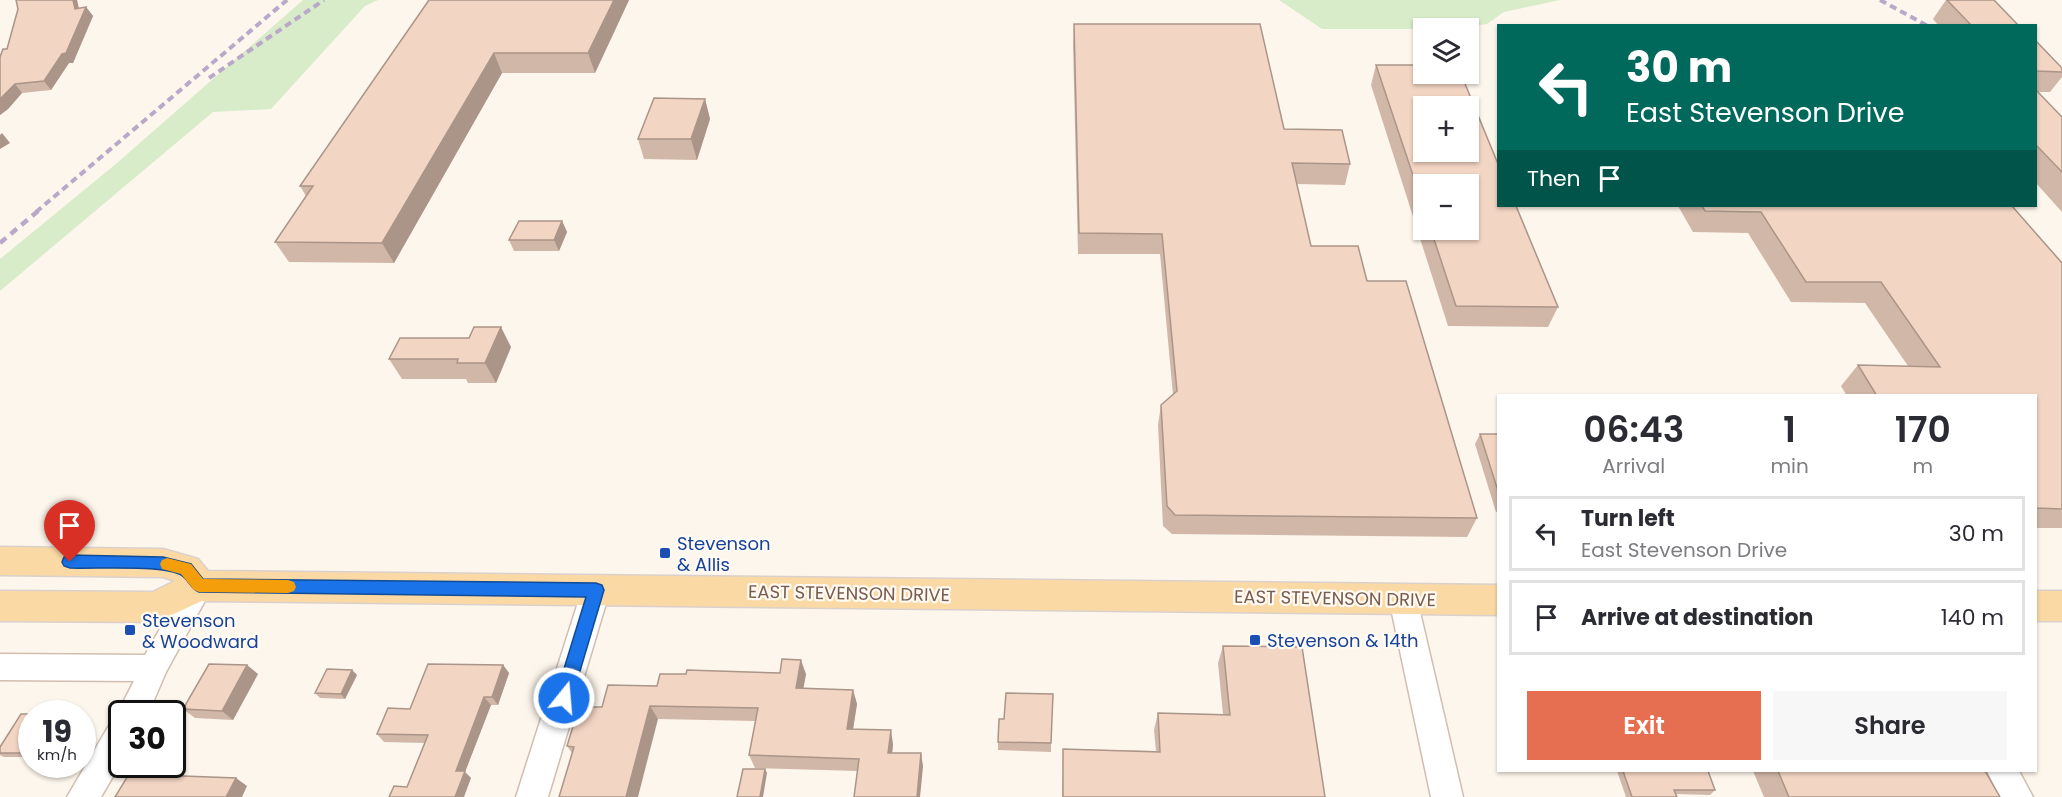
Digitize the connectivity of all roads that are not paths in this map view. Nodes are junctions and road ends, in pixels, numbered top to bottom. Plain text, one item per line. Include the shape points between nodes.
1 (0, 561) edge
2 (199, 586) junction
3 (596, 590) junction
4 (1403, 599) junction
5 (1497, 600) edge
6 (0, 606) edge
7 (2037, 606) edge
8 (2062, 606) edge
9 (0, 667) edge
10 (153, 668) junction
11 (140, 700) edge
12 (108, 755) edge
13 (2003, 772) edge
14 (83, 797) edge
15 (532, 797) edge
16 (1448, 797) edge
17 (2017, 797) edge

1 - 2 main road via 163,563 186,569
2 - 3 main road, EAST STEVENSON DRIVE
2 - 6 main road, EAST STEVENSON DRIVE via 156,607
2 - 10 street
3 - 4 main road, EAST STEVENSON DRIVE
3 - 15 street
4 - 5 main road, EAST STEVENSON DRIVE
4 - 16 street
7 - 8 main road
9 - 10 street
10 - 11 street
12 - 14 street
13 - 17 street

